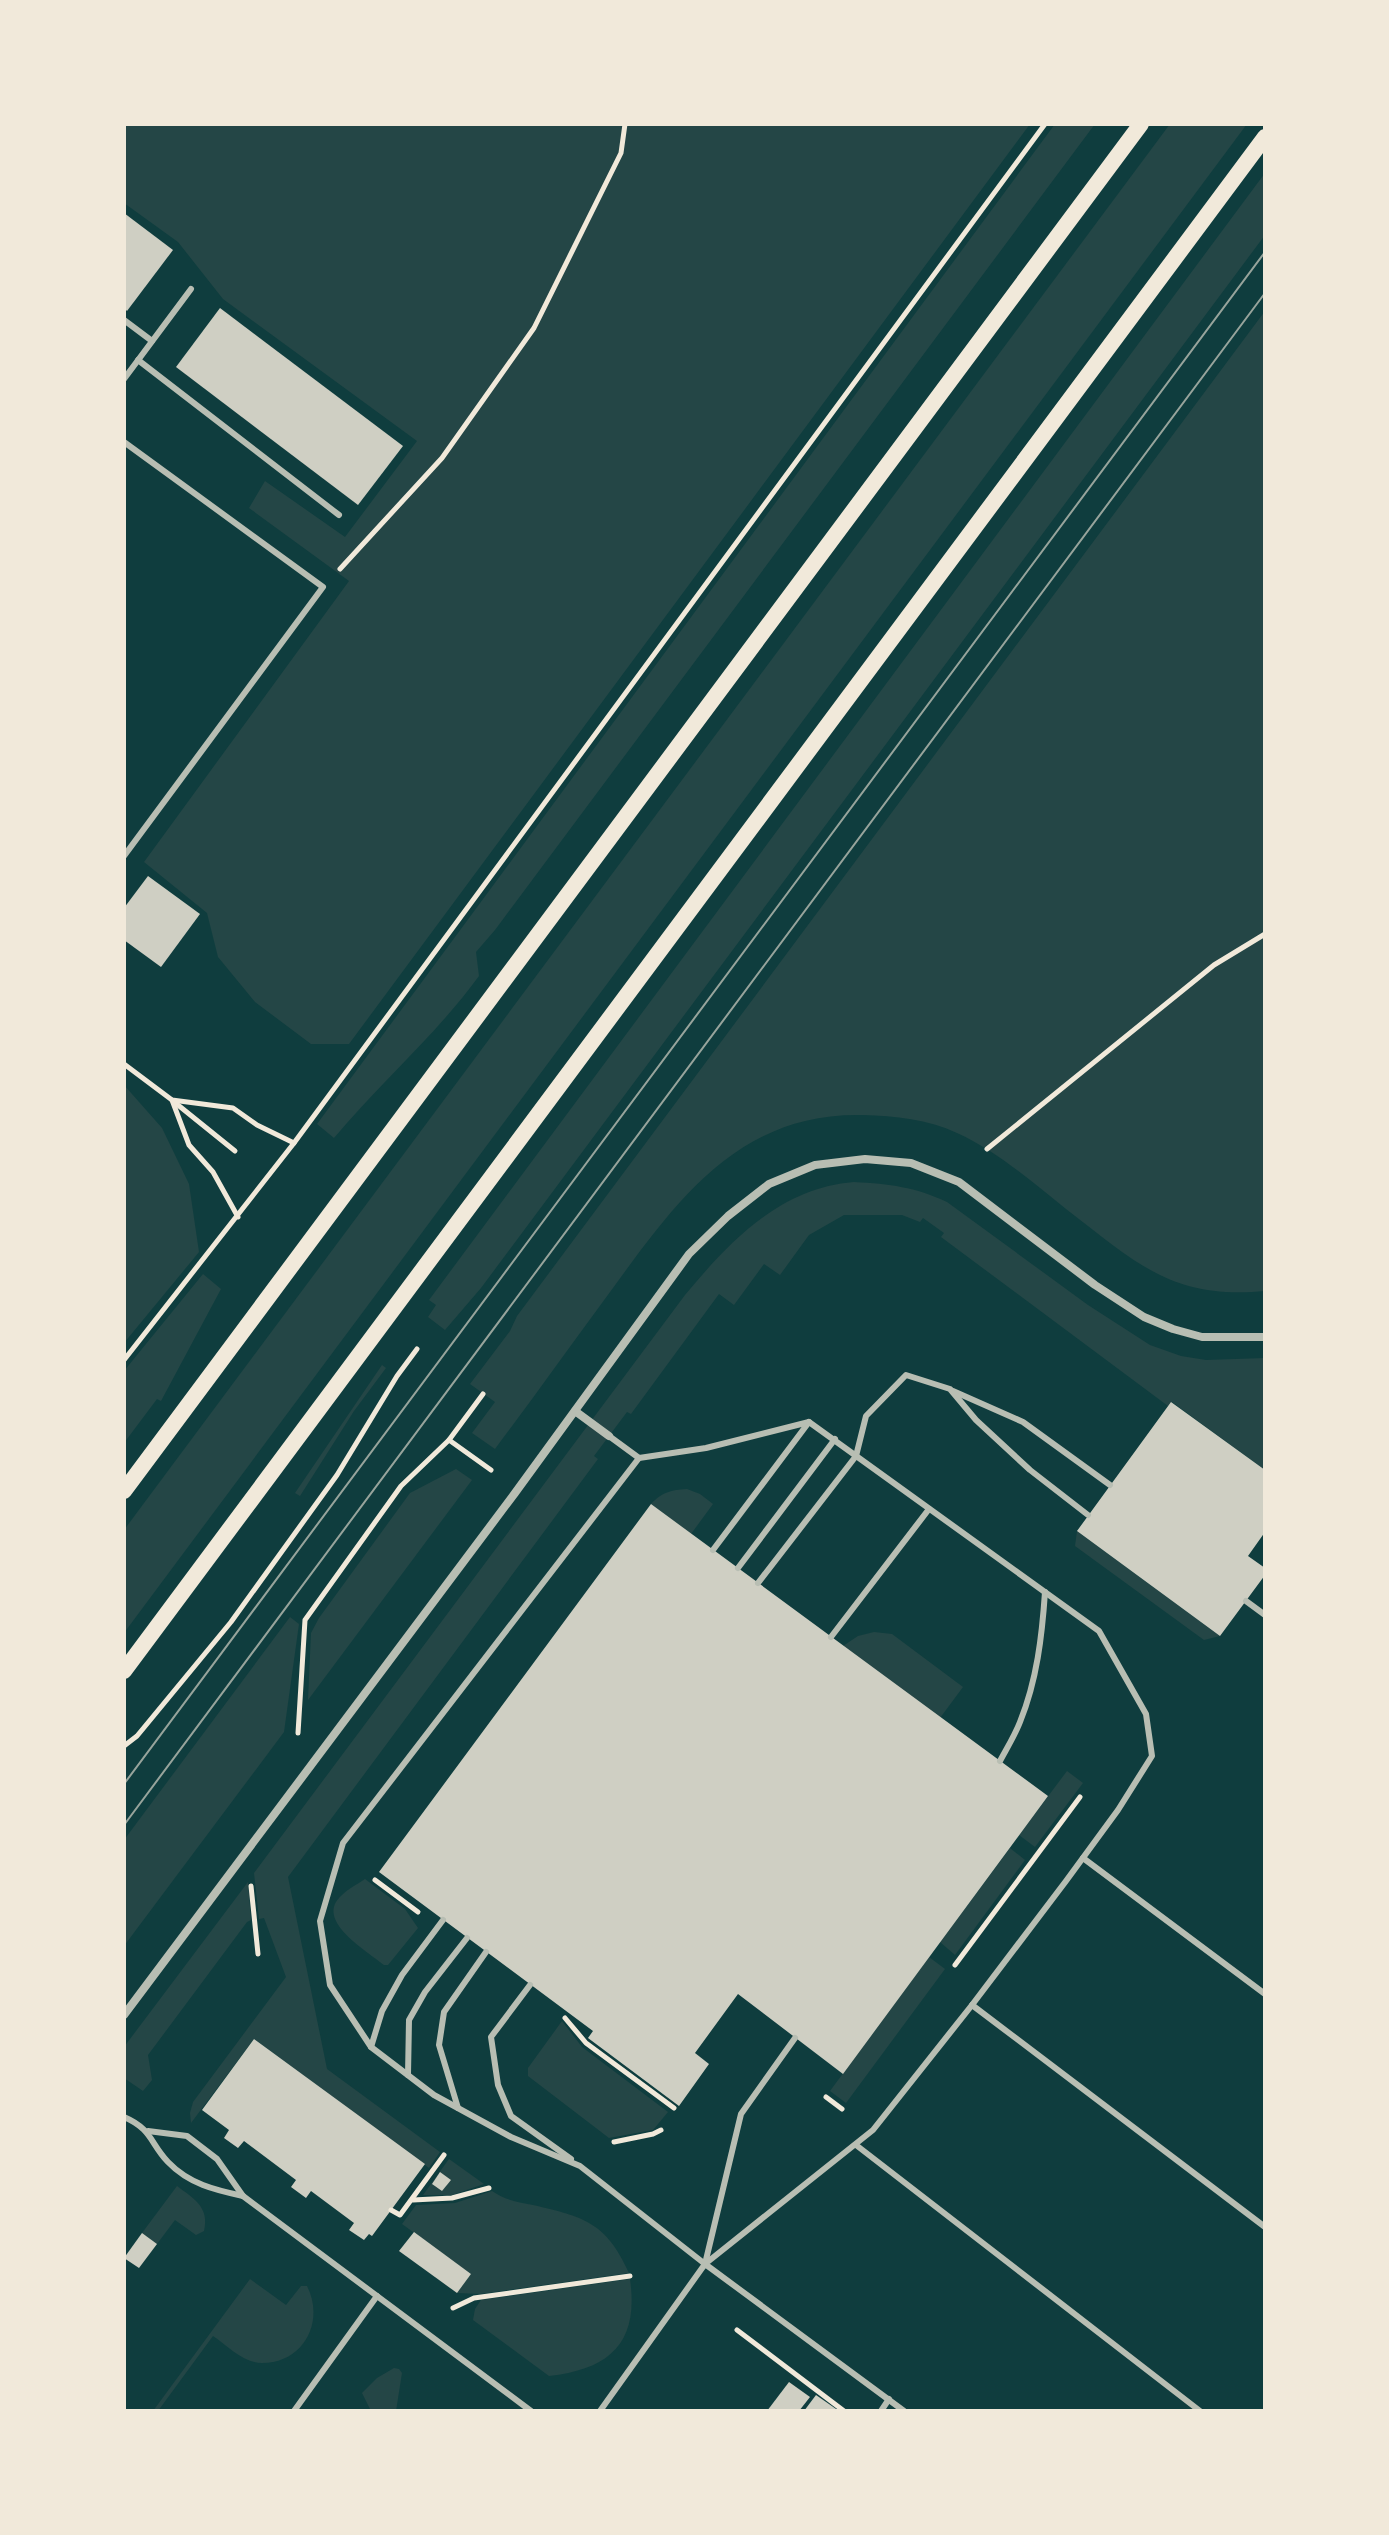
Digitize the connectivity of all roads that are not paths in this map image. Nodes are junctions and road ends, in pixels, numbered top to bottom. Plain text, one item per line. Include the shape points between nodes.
1 (1141, 124) edge
2 (1265, 137) edge
3 (191, 289) dead end
4 (124, 320) edge
5 (152, 341) junction
6 (138, 360) junction
7 (124, 379) edge
8 (124, 442) edge
9 (339, 515) dead end
10 (124, 856) edge
11 (1265, 1337) edge
12 (950, 1389) junction
13 (575, 1411) junction
14 (809, 1422) junction
15 (609, 1436) joint
16 (835, 1439) junction
17 (856, 1456) junction
18 (639, 1458) junction
19 (1110, 1485) dead end
20 (124, 1491) edge
21 (929, 1509) junction
22 (1088, 1515) dead end
23 (713, 1550) dead end
24 (738, 1568) dead end
25 (758, 1583) dead end
26 (1045, 1592) junction
27 (1246, 1601) dead end
28 (1265, 1615) edge
29 (831, 1637) dead end
30 (124, 1671) edge
31 (1000, 1761) dead end
32 (1083, 1858) junction
33 (443, 1920) dead end
34 (467, 1938) dead end
35 (486, 1952) dead end
36 (530, 1985) dead end
37 (1265, 1994) edge
38 (972, 2005) junction
39 (124, 2015) edge
40 (795, 2038) dead end
41 (371, 2047) junction
42 (408, 2075) junction
43 (458, 2108) junction
44 (124, 2117) edge
45 (148, 2131) junction
46 (856, 2145) junction
47 (580, 2166) junction
48 (243, 2196) junction
49 (1265, 2227) edge
50 (705, 2264) junction
51 (377, 2296) junction
52 (889, 2399) junction
53 (294, 2411) edge
54 (531, 2411) edge
55 (600, 2411) edge
56 (881, 2411) edge
57 (904, 2411) edge
58 (1200, 2411) edge

1 - 20 main road
2 - 30 main road
3 - 5 lane
4 - 5 lane
5 - 6 lane
6 - 7 lane
6 - 9 lane
8 - 10 lane via 323,587
11 - 13 street via 1202,1337 1144,1317 959,1182 911,1163 865,1159 815,1165 769,1184 728,1216 689,1254
12 - 17 lane via 906,1375 866,1416
12 - 19 lane via 1023,1422
12 - 22 lane via 1030,1470
13 - 15 street
13 - 39 street
14 - 16 lane
14 - 18 lane via 706,1448
14 - 23 lane
15 - 18 lane
16 - 17 lane
16 - 24 lane
17 - 21 lane
17 - 25 lane
18 - 41 lane via 343,1843 320,1921 330,1985
21 - 26 lane
21 - 29 lane
26 - 31 lane via 1035,1675
26 - 32 lane via 1099,1631 1146,1714 1152,1756
27 - 28 lane
32 - 37 lane
32 - 38 lane
33 - 41 lane via 402,1975 382,2011
34 - 42 lane via 409,2020
35 - 43 lane via 444,2012 439,2045
36 - 47 lane via 491,2037 498,2085 511,2116
38 - 46 lane
38 - 49 lane
40 - 50 lane via 741,2114
41 - 42 lane
42 - 43 lane
43 - 47 lane
44 - 45 lane
45 - 48 lane via 168,2162 201,2186
45 - 48 lane via 187,2136 217,2159
46 - 50 lane
46 - 58 lane
47 - 50 lane
48 - 51 lane
50 - 52 lane
50 - 55 lane
51 - 53 lane
51 - 54 lane
52 - 56 lane
52 - 57 lane

